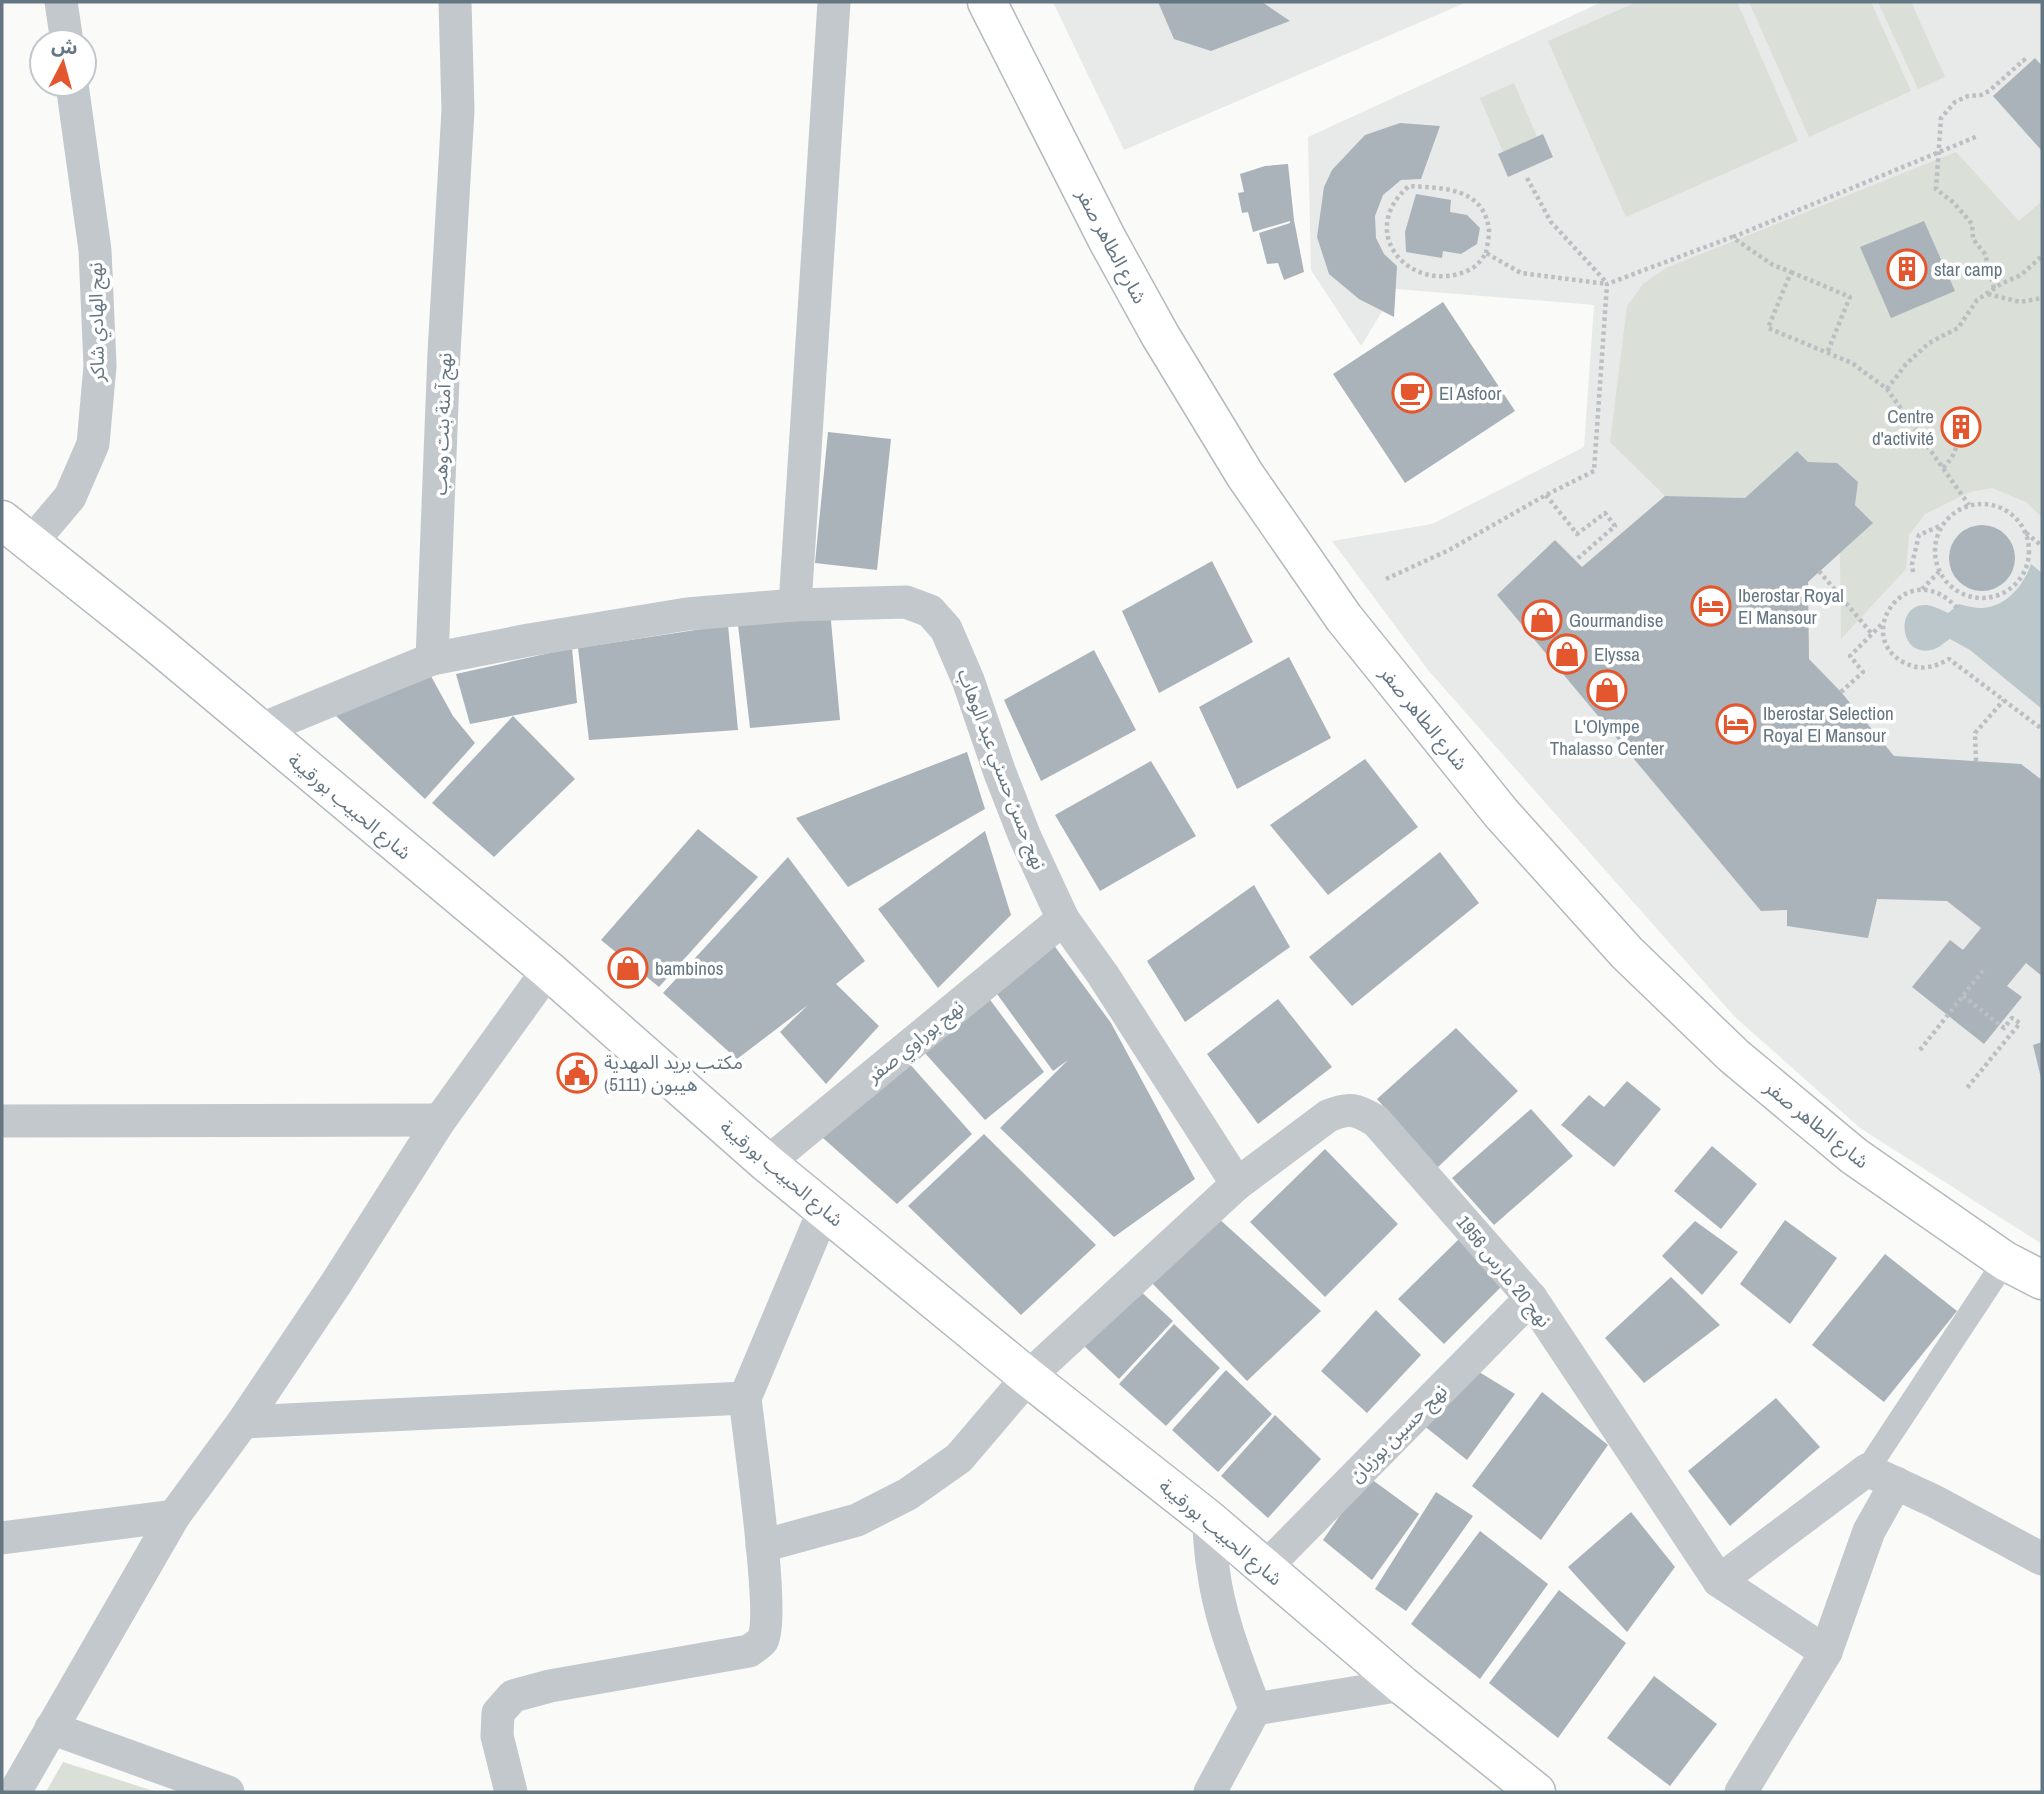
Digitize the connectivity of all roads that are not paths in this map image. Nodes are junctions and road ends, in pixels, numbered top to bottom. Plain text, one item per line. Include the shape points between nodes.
1 (61, 2) edge
2 (455, 2) edge
3 (834, 2) edge
4 (987, 2) edge
5 (65, 28) edge
6 (74, 98) edge
7 (2, 520) edge
8 (31, 543) junction
9 (795, 605) junction
10 (432, 659) junction
11 (260, 730) junction
12 (1063, 919) junction
13 (548, 970) junction
14 (440, 1120) junction
15 (2, 1121) edge
16 (767, 1163) junction
17 (1237, 1184) junction
18 (824, 1210) junction
19 (2006, 1261) junction
20 (2042, 1280) edge
21 (1531, 1298) junction
22 (1028, 1377) junction
23 (745, 1398) junction
24 (243, 1422) junction
25 (1882, 1477) junction
26 (174, 1516) junction
27 (1208, 1519) junction
28 (2, 1538) edge
29 (762, 1546) junction
30 (2042, 1559) edge
31 (1264, 1569) junction
32 (1719, 1581) junction
33 (1826, 1652) junction
34 (1402, 1685) junction
35 (1255, 1709) junction
36 (51, 1728) junction
37 (15, 1792) edge
38 (228, 1792) edge
39 (510, 1792) edge
40 (1210, 1792) edge
41 (1536, 1792) edge
42 (1741, 1792) edge

1 - 5 street
2 - 10 street, نهج آمنة بنت وهب via 458,110
3 - 9 street
4 - 19 main road, شارع الطاهر صفر via 1107,239 1245,475 1344,618 1501,813 1627,953 1734,1056 1854,1156
6 - 8 street, نهج الهادي شاكر via 95,250 100,366 93,444 70,497
7 - 8 main road, شارع الحبيب بورقيبة
8 - 11 main road, شارع الحبيب بورقيبة
9 - 10 street, نهج حسن حسني عبد الوهاب via 687,614
9 - 12 street, نهج حسن حسني عبد الوهاب via 906,601 930,611 946,629 1025,837
10 - 11 street
11 - 13 main road, شارع الحبيب بورقيبة
12 - 16 street, نهج بوراوي صفر
12 - 17 street, نهج حسن حسني عبد الوهاب
13 - 14 street
13 - 16 main road, شارع الحبيب بورقيبة
14 - 15 street
14 - 24 street
16 - 18 main road, شارع الحبيب بورقيبة
17 - 21 street, نهج 20 مارس 1956 via 1328,1116 1343,1109 1360,1111 1376,1121
17 - 22 street, نهج 20 مارس 1956
18 - 22 main road, شارع الحبيب بورقيبة
18 - 23 street
19 - 20 main road, شارع الطاهر صفر
19 - 25 street
21 - 31 street, نهج حسين بوزيان
21 - 32 street, نهج 20 مارس 1956
22 - 27 main road, شارع الحبيب بورقيبة
22 - 29 street, نهج 20 مارس 1956 via 959,1458 908,1494 857,1520
23 - 24 street
23 - 29 street
24 - 26 street
25 - 30 street
25 - 32 street
25 - 33 street via 1869,1531
26 - 28 street
26 - 36 street
27 - 31 main road, شارع الحبيب بورقيبة
27 - 35 street via 1222,1611
29 - 39 street via 767,1622 762,1641 750,1651 513,1696 498,1713 496,1736
31 - 34 main road, شارع الحبيب بورقيبة
32 - 33 street, نهج 20 مارس 1956
33 - 42 street
34 - 35 street
34 - 41 main road, شارع الحبيب بورقيبة
35 - 40 street
36 - 37 street
36 - 38 street

